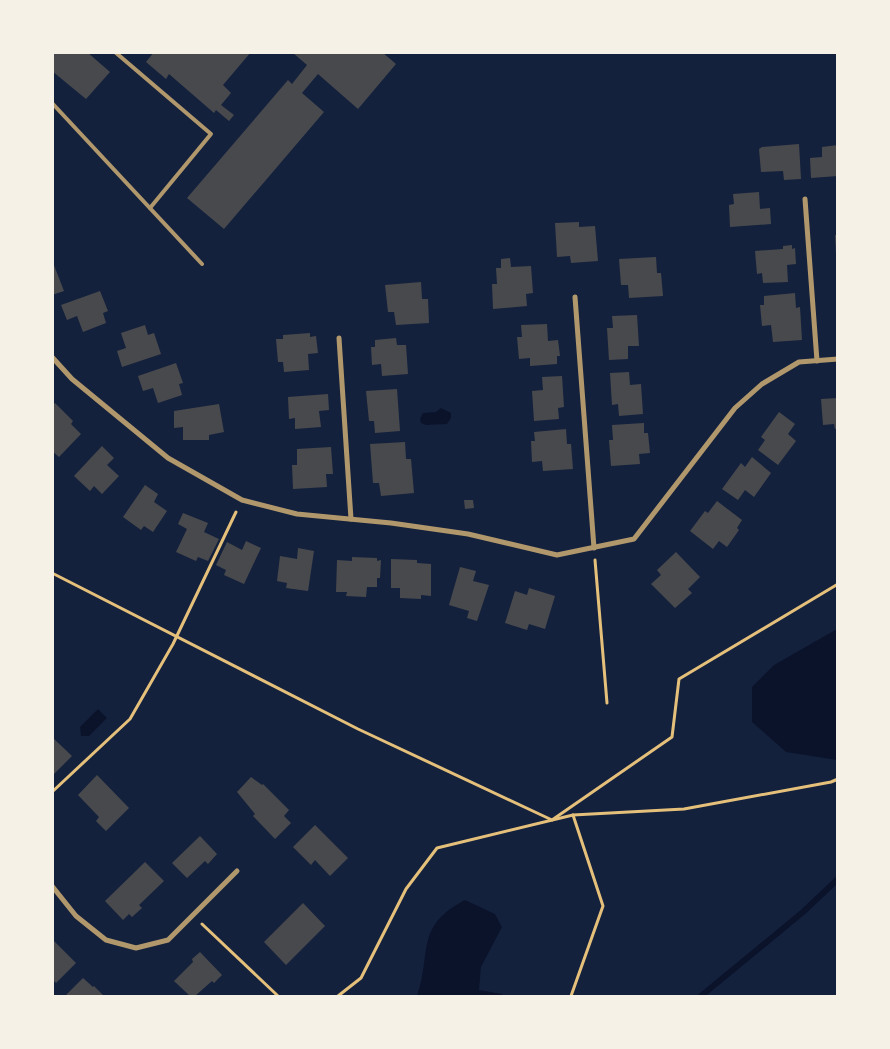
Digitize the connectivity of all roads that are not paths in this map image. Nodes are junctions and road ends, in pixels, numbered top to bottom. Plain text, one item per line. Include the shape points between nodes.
1 (115, 52) edge
2 (52, 103) edge
3 (805, 199) dead end
4 (150, 208) junction
5 (202, 264) dead end
6 (575, 297) dead end
7 (339, 338) dead end
8 (52, 357) edge
9 (838, 359) edge
10 (817, 361) junction
11 (351, 519) junction
12 (594, 548) junction
13 (237, 871) dead end
14 (52, 886) edge

1 - 4 lane via 211,134
2 - 4 lane
3 - 10 street
4 - 5 lane
6 - 12 street
7 - 11 street
8 - 11 street via 72,379 168,458 242,500 297,514
9 - 10 street
10 - 12 street via 799,362 762,384 735,408 634,539
11 - 12 street via 468,534 557,555
13 - 14 street via 168,940 136,948 106,940 76,916

